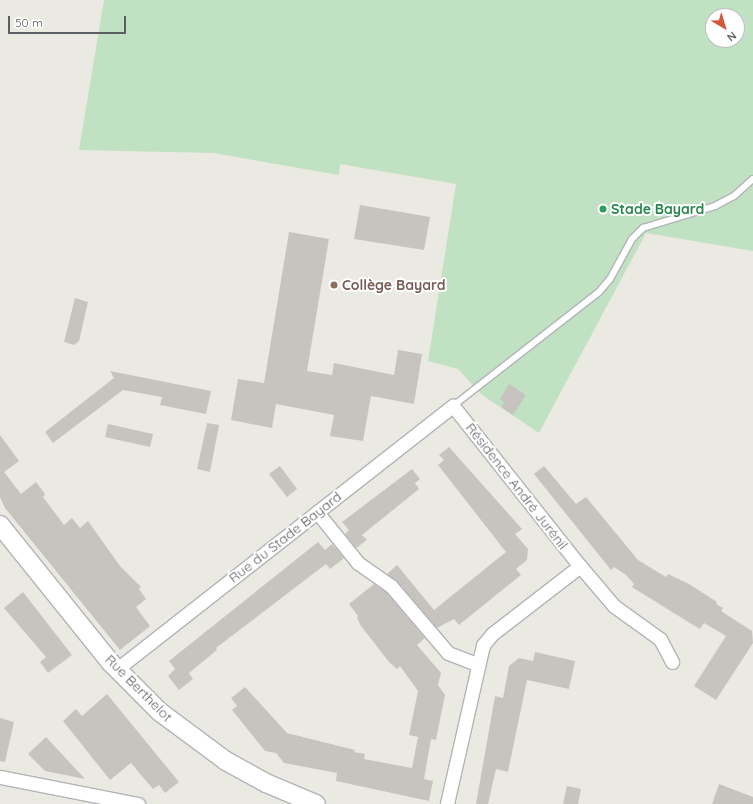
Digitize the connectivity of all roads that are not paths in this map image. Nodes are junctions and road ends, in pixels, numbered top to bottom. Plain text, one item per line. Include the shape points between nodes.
1 (753, 179) edge
2 (453, 406) junction
3 (317, 512) junction
4 (0, 525) edge
5 (580, 566) junction
6 (672, 662) dead end
7 (477, 664) junction
8 (117, 669) junction
9 (0, 777) edge
10 (138, 804) edge
11 (315, 804) edge
12 (447, 804) edge

1 - 2 lane via 734,196 715,206 643,228 632,239 610,279 599,292
2 - 3 street, Rue du Stade Bayard
2 - 5 street, Résidence André Jurénil
3 - 7 street via 358,563 391,586 448,653
3 - 8 street, Rue du Stade Bayard
4 - 8 street, Rue Berthelot
5 - 6 street, Résidence André Jurénil via 614,606 660,639
5 - 7 street via 492,634 483,645
7 - 12 street
8 - 11 street, Rue Berthelot via 160,712 210,751 266,783
9 - 10 street

